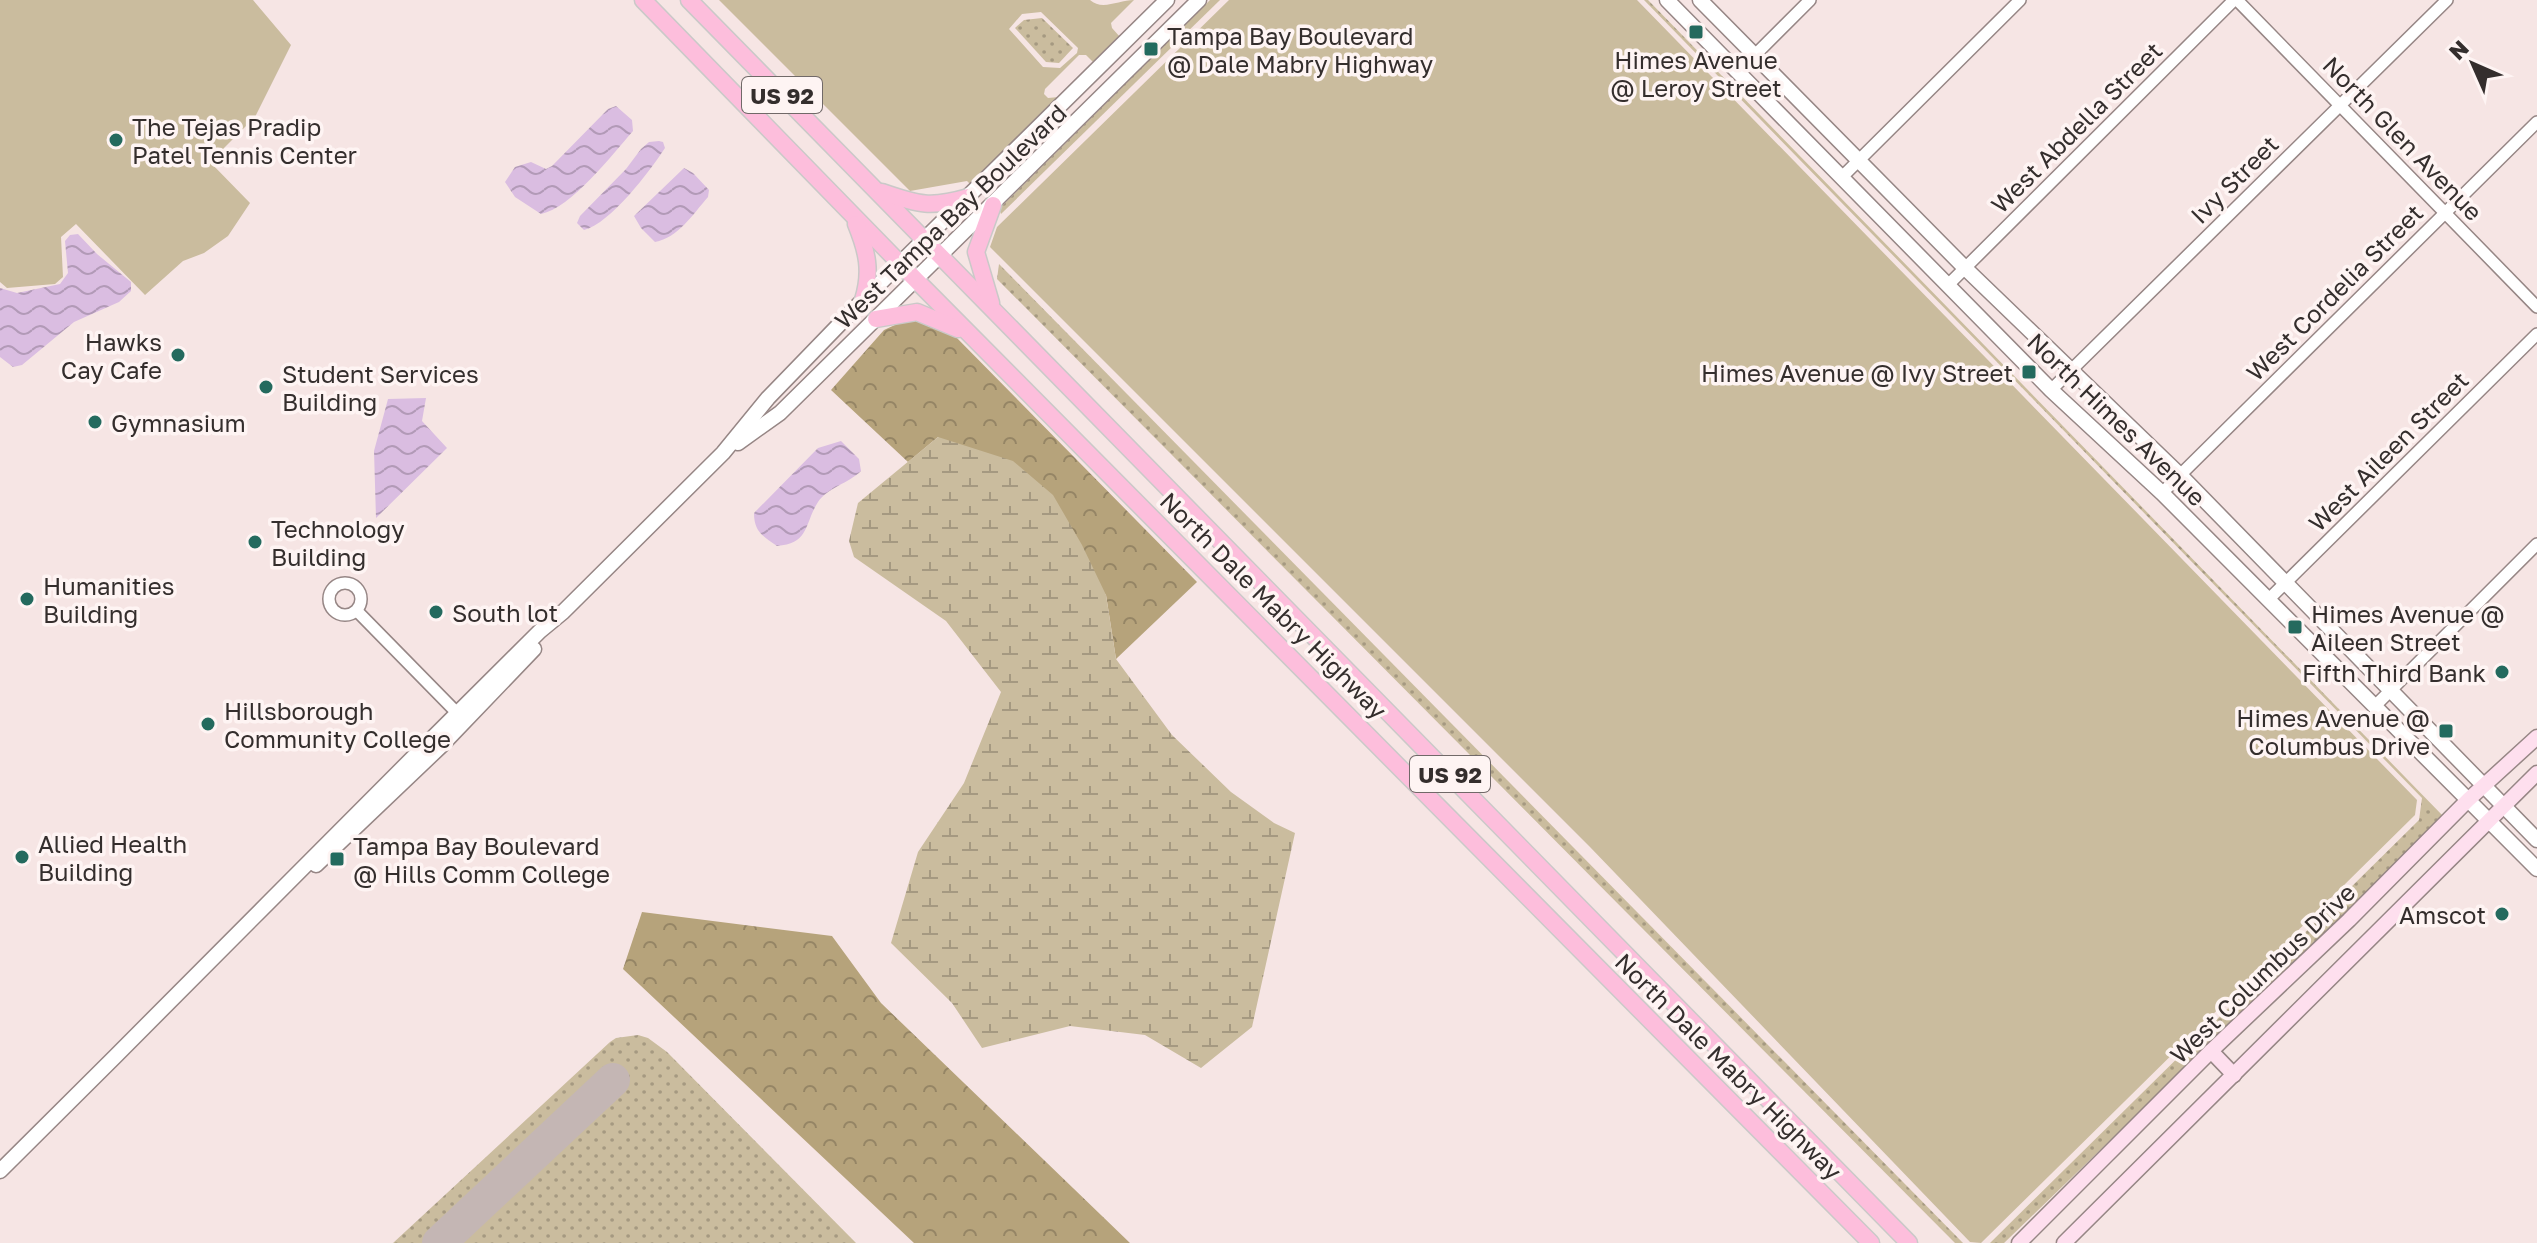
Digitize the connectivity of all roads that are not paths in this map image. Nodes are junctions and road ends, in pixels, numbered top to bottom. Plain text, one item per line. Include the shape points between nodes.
1 (643, 0) edge
2 (689, 0) edge
3 (1167, 0) edge
4 (1667, 0) edge
5 (1700, 0) edge
6 (1810, 0) edge
7 (2020, 0) edge
8 (2235, 0) edge
9 (2447, 0) edge
10 (1192, 2) edge
11 (1755, 55) junction
12 (1738, 72) junction
13 (1082, 85) junction
14 (1098, 101) junction
15 (2340, 105) junction
16 (1051, 115) junction
17 (2537, 122) edge
18 (1067, 132) junction
19 (1858, 161) junction
20 (1842, 177) junction
21 (876, 190) junction
22 (969, 197) junction
23 (993, 205) junction
24 (1902, 206) junction
25 (2445, 213) junction
26 (852, 215) junction
27 (1886, 222) junction
28 (925, 240) junction
29 (941, 256) junction
30 (900, 264) junction
31 (1965, 268) junction
32 (916, 280) junction
33 (1949, 284) junction
34 (863, 300) junction
35 (2537, 307) edge
36 (992, 308) junction
37 (876, 319) junction
38 (2537, 334) edge
39 (972, 336) junction
40 (2070, 371) junction
41 (2051, 390) junction
42 (723, 453) junction
43 (2180, 475) junction
44 (2162, 493) junction
45 (2537, 544) edge
46 (2285, 584) junction
47 (2269, 599) junction
48 (357, 611) dead end
49 (2390, 691) junction
50 (2375, 706) junction
51 (1388, 710) junction
52 (461, 717) junction
53 (1366, 731) junction
54 (2537, 737) edge
55 (2537, 773) edge
56 (2483, 786) junction
57 (2468, 800) junction
58 (2503, 806) junction
59 (2488, 821) junction
60 (2537, 840) edge
61 (2537, 869) edge
62 (2211, 1051) junction
63 (2234, 1075) junction
64 (0, 1171) edge
65 (1837, 1209) junction
66 (1858, 1243) edge
67 (1871, 1243) edge
68 (1909, 1243) edge
69 (2019, 1243) edge
70 (2064, 1243) edge

1 - 26 main road, North Dale Mabry Highway / US 92
2 - 21 main road, North Dale Mabry Highway / US 92
3 - 13 street, West Tampa Bay Boulevard
4 - 12 street, North Himes Avenue
5 - 11 street, North Himes Avenue
6 - 11 street
7 - 19 street
8 - 15 street, North Glen Avenue
8 - 31 street, West Abdella Street
9 - 15 street, Ivy Street
10 - 14 street, West Tampa Bay Boulevard
11 - 12 street
11 - 19 street, North Himes Avenue
12 - 20 street, North Himes Avenue
13 - 14 street
13 - 16 street, West Tampa Bay Boulevard
14 - 18 street, West Tampa Bay Boulevard
15 - 25 street, North Glen Avenue
15 - 40 street, Ivy Street
16 - 18 street
16 - 22 street, West Tampa Bay Boulevard
17 - 25 street, West Cordelia Street
18 - 23 street, West Tampa Bay Boulevard
19 - 20 street
19 - 24 street, North Himes Avenue
20 - 27 street, North Himes Avenue
21 - 22 main road via 925,205
21 - 28 main road, North Dale Mabry Highway / US 92
22 - 28 street, West Tampa Bay Boulevard
23 - 29 street, West Tampa Bay Boulevard
23 - 36 main road via 976,252
24 - 27 street
24 - 31 street, North Himes Avenue
25 - 35 street, North Glen Avenue
25 - 43 street, West Cordelia Street
26 - 30 main road, North Dale Mabry Highway / US 92
26 - 34 main road via 869,261
27 - 33 street, North Himes Avenue
28 - 29 main road, North Dale Mabry Highway / US 92
28 - 30 street, West Tampa Bay Boulevard
29 - 32 street, West Tampa Bay Boulevard
29 - 36 main road, North Dale Mabry Highway / US 92
30 - 32 main road, North Dale Mabry Highway / US 92
30 - 34 street, West Tampa Bay Boulevard
31 - 33 street, West Abdella Street
31 - 40 street, North Himes Avenue
32 - 37 street, West Tampa Bay Boulevard
32 - 39 main road, North Dale Mabry Highway / US 92
33 - 41 street, North Himes Avenue
34 - 42 street, West Tampa Bay Boulevard
36 - 51 main road, North Dale Mabry Highway / US 92
37 - 39 main road via 917,312
37 - 42 street, West Tampa Bay Boulevard via 780,413
38 - 46 street, West Aileen Street
39 - 53 main road, North Dale Mabry Highway / US 92
40 - 41 street, Ivy Street
40 - 43 street, North Himes Avenue
41 - 44 street, North Himes Avenue
42 - 52 street, West Tampa Bay Boulevard via 540,631
43 - 44 street, West Cordelia Street
43 - 46 street, North Himes Avenue
44 - 47 street, North Himes Avenue
45 - 49 street
46 - 47 street, West Aileen Street
46 - 49 street, North Himes Avenue
47 - 50 street, North Himes Avenue
48 - 52 street
49 - 50 street
49 - 56 street, North Himes Avenue
50 - 57 street, North Himes Avenue
51 - 53 main road
51 - 68 main road, North Dale Mabry Highway / US 92
52 - 64 street, West Tampa Bay Boulevard via 326,843
53 - 65 main road, North Dale Mabry Highway / US 92
54 - 56 main road, West Columbus Drive
55 - 58 main road
56 - 57 main road, West Columbus Drive
56 - 58 street, North Himes Avenue
57 - 59 street, North Himes Avenue
57 - 62 main road, West Columbus Drive
58 - 59 main road
58 - 60 street, North Himes Avenue
59 - 61 street, North Himes Avenue
59 - 63 main road
62 - 63 main road
62 - 69 main road, West Columbus Drive
63 - 70 main road
65 - 66 main road
65 - 67 main road, North Dale Mabry Highway / US 92

